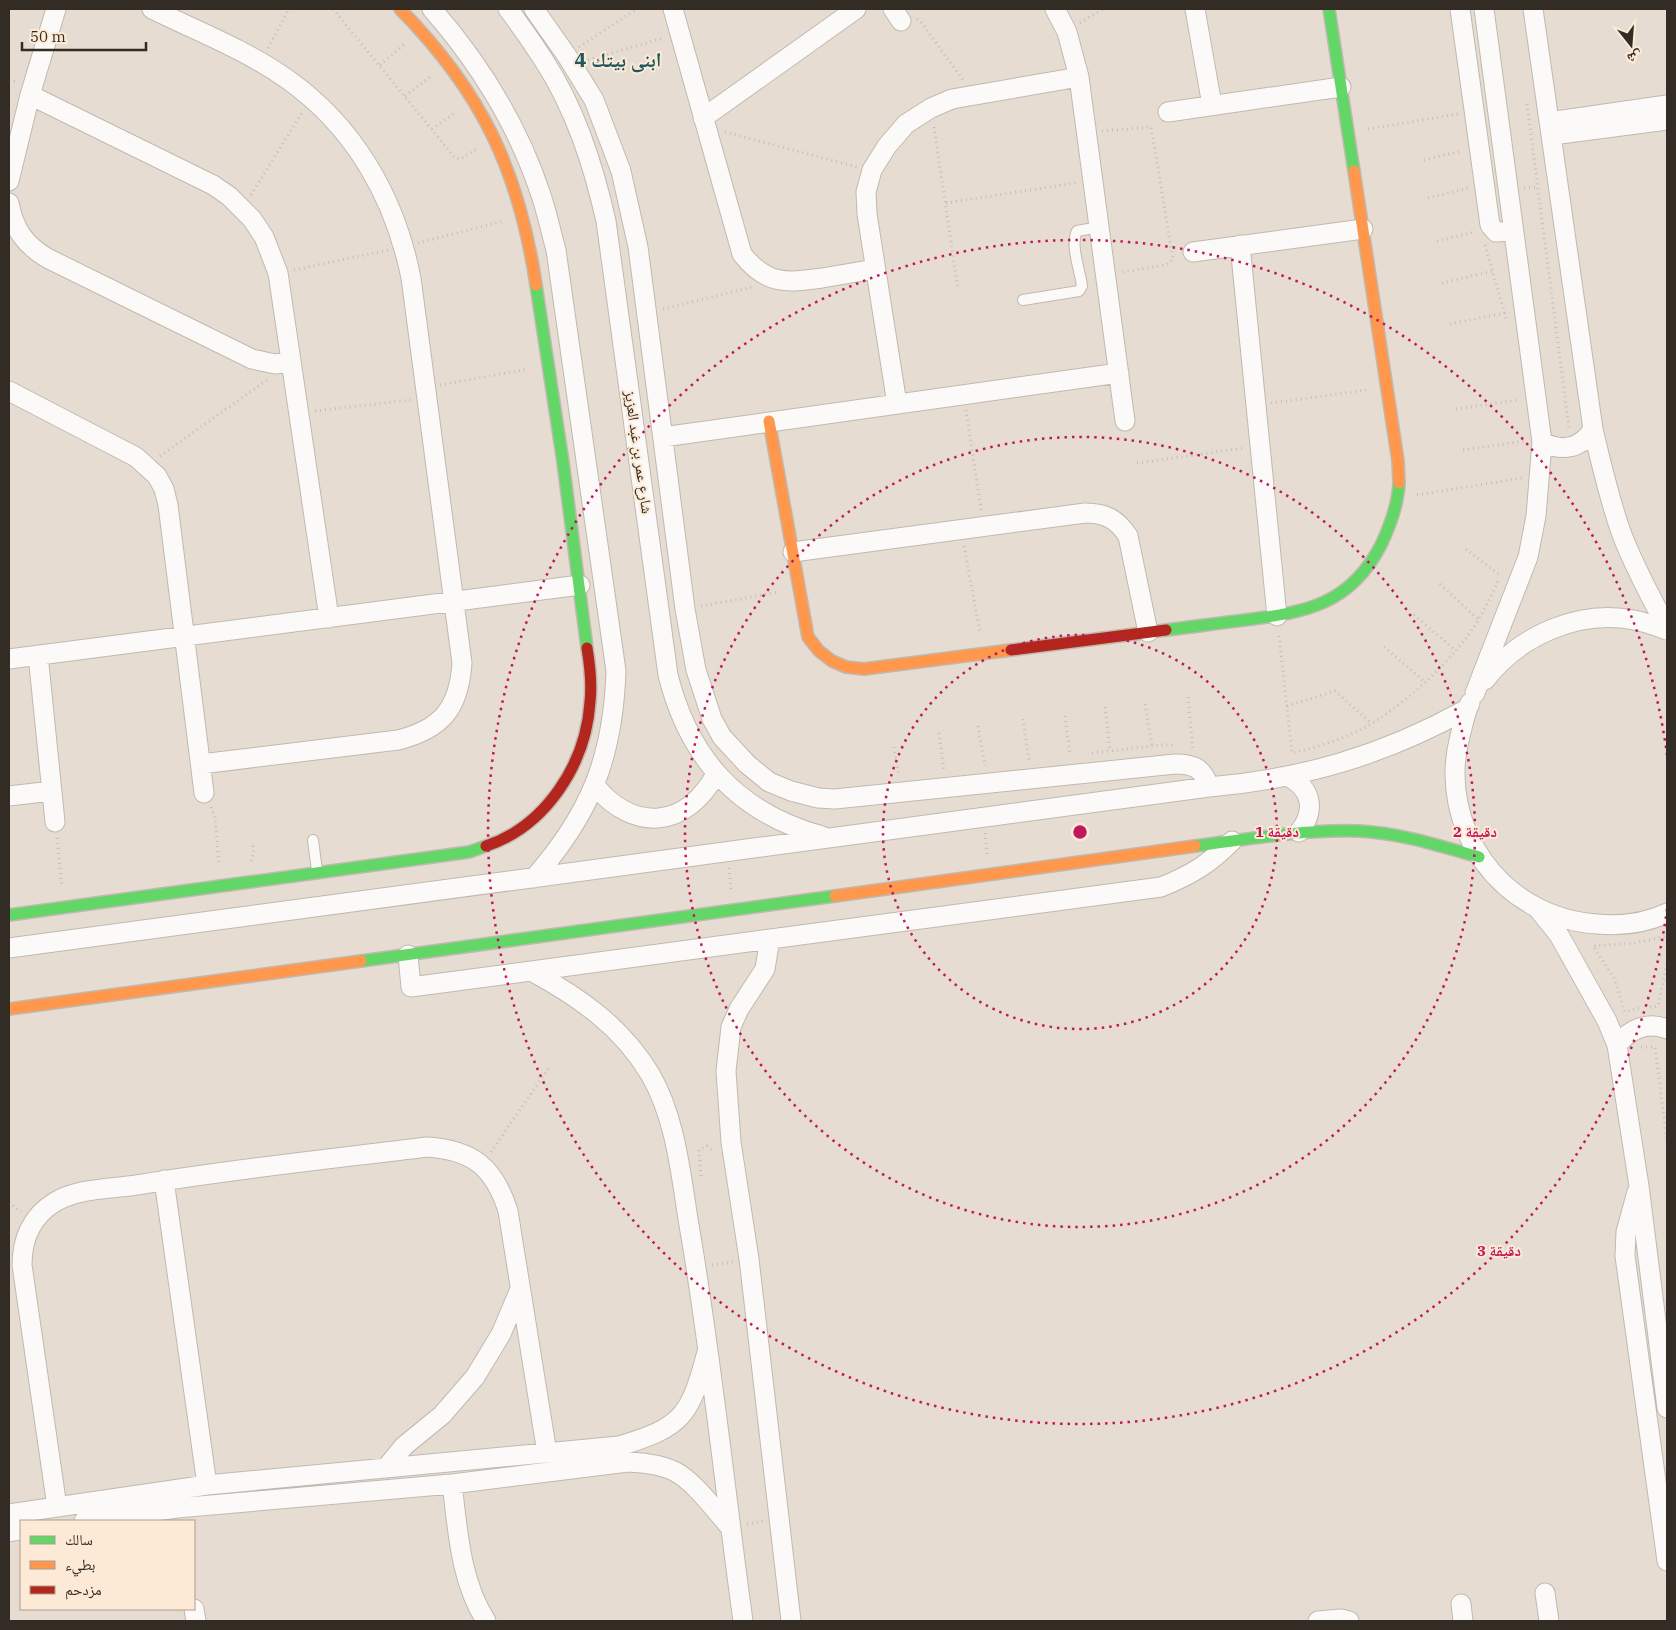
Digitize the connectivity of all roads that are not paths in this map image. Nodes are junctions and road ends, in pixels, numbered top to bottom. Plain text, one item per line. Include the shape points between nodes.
1 (56, 9) edge
2 (152, 9) edge
3 (400, 9) edge
4 (432, 9) edge
5 (508, 9) edge
6 (534, 9) edge
7 (673, 9) edge
8 (856, 9) edge
9 (1055, 9) edge
10 (1195, 9) edge
11 (1329, 9) edge
12 (1460, 9) edge
13 (1484, 9) edge
14 (1533, 9) edge
15 (570, 60) junction
16 (553, 76) junction
17 (1079, 77) junction
18 (1341, 87) junction
19 (30, 95) junction
20 (1212, 105) junction
21 (1667, 105) edge
22 (1168, 112) dead end
23 (703, 118) junction
24 (1667, 120) edge
25 (1550, 129) junction
26 (9, 181) edge
27 (9, 203) edge
28 (1099, 227) junction
29 (1363, 229) junction
30 (1513, 231) junction
31 (1240, 245) junction
32 (638, 247) junction
33 (610, 252) junction
34 (1193, 252) dead end
35 (876, 269) junction
36 (1023, 300) dead end
37 (291, 362) junction
38 (1119, 373) junction
39 (9, 391) edge
40 (897, 404) junction
41 (769, 421) junction
42 (1125, 421) dead end
43 (1594, 428) junction
44 (582, 435) junction
45 (664, 437) junction
46 (559, 438) junction
47 (1533, 441) junction
48 (793, 552) junction
49 (580, 585) junction
50 (452, 602) junction
51 (659, 603) junction
52 (684, 604) junction
53 (1277, 616) junction
54 (329, 618) junction
55 (1667, 629) edge
56 (1148, 632) junction
57 (184, 636) junction
58 (38, 655) junction
59 (9, 659) edge
60 (1471, 701) junction
61 (201, 764) junction
62 (716, 774) junction
63 (1288, 777) junction
64 (595, 786) junction
65 (1209, 787) junction
66 (52, 791) junction
67 (204, 793) dead end
68 (9, 796) edge
69 (55, 822) dead end
70 (1299, 832) junction
71 (831, 838) junction
72 (313, 840) dead end
73 (1232, 841) junction
74 (1479, 858) junction
75 (318, 873) junction
76 (534, 878) junction
77 (259, 881) junction
78 (1539, 910) junction
79 (1667, 913) edge
80 (262, 914) junction
81 (9, 915) edge
82 (770, 939) junction
83 (9, 948) edge
84 (408, 955) junction
85 (531, 971) junction
86 (9, 1009) edge
87 (1667, 1029) edge
88 (1617, 1045) junction
89 (164, 1180) junction
90 (1639, 1186) junction
91 (520, 1288) junction
92 (707, 1352) junction
93 (1667, 1408) edge
94 (546, 1453) junction
95 (386, 1468) junction
96 (452, 1484) junction
97 (208, 1485) junction
98 (57, 1507) junction
99 (9, 1514) edge
100 (178, 1514) edge
101 (97, 1520) edge
102 (730, 1527) junction
103 (1667, 1561) edge
104 (1545, 1593) dead end
105 (486, 1621) edge
106 (743, 1621) edge
107 (792, 1621) edge
108 (1318, 1621) edge
109 (1349, 1621) edge
110 (1549, 1621) edge

1 - 19 street
2 - 50 street via 260,62 311,98 346,133 385,195 406,255
3 - 46 street via 450,63 474,98 511,175 524,216
4 - 44 street via 462,44 494,92 521,142 541,195 556,250
5 - 16 street, شارع عمر بن عبد العزيز
6 - 15 street
7 - 23 street
8 - 23 street
9 - 17 street via 1067,32
10 - 20 street
11 - 18 street
12 - 30 street via 1490,225 1496,232
13 - 30 street
14 - 25 street
15 - 16 street
15 - 32 street via 594,100 621,171
16 - 33 street, شارع عمر بن عبد العزيز via 594,169
17 - 28 street
17 - 35 street via 952,99 906,124 872,170 866,192
18 - 20 street
18 - 29 street
19 - 26 street
19 - 37 street via 213,185 242,208 264,237 278,273
20 - 22 street
21 - 25 street
23 - 35 street via 742,254 751,266 763,275 791,282
24 - 25 street
25 - 43 street
27 - 37 street via 14,226 23,240 47,258 252,359 275,364
28 - 36 lane via 1077,231 1075,235 1082,286 1079,290
28 - 38 street
29 - 31 street
29 - 53 street via 1398,461 1398,498 1388,533 1363,572 1343,591 1310,609
30 - 47 street
31 - 34 street
31 - 53 street
32 - 33 street
32 - 45 street
33 - 51 street, شارع عمر بن عبد العزيز
35 - 40 street
37 - 54 street
38 - 40 street
38 - 42 street
39 - 57 street via 147,465 164,490 168,505
40 - 41 street
41 - 45 street
41 - 48 street
43 - 47 street via 1584,440 1571,447 1561,448
43 - 55 street via 1605,481 1622,532
44 - 46 street
44 - 64 street via 616,671 611,734
45 - 52 street
46 - 49 street
47 - 60 street via 1536,516 1528,557
48 - 56 street via 808,636 831,662 847,668 864,669
48 - 56 street via 1085,512 1098,513 1121,525 1128,536
49 - 50 street
49 - 75 street via 591,678 590,721 578,758 554,799 529,822 501,840 469,852
50 - 54 street
50 - 61 street via 462,663 460,685 452,706 438,723 419,735 398,740
51 - 52 street
51 - 62 street, شارع عمر بن عبد العزيز via 668,675 675,702 685,728
52 - 65 street via 696,670 712,719 722,737 746,764 769,782 791,791 818,798 851,798 1165,764 1194,766 1205,776
53 - 56 street
54 - 57 street
55 - 60 street via 1624,619 1596,618 1560,625 1526,641 1512,652 1498,664
57 - 58 street
57 - 61 street
58 - 59 street
58 - 66 street
60 - 63 street via 1435,726 1373,753
60 - 74 street via 1454,767 1458,810
61 - 67 street
62 - 64 street via 706,793 690,807 663,817 627,814 609,802
62 - 71 street, شارع عمر بن عبد العزيز via 740,797 768,816 798,830
63 - 65 street
63 - 70 street via 1299,782 1310,801 1311,812
64 - 76 street via 576,824
65 - 71 street
66 - 68 street
66 - 69 street
70 - 73 street
70 - 74 street via 1360,831 1421,840
71 - 76 street
72 - 75 lane
73 - 82 street via 1211,862 1187,877 1161,887
73 - 84 street
74 - 78 street via 1506,888
75 - 77 street
76 - 80 street
77 - 80 street
77 - 81 street
78 - 79 street via 1578,923 1618,925 1658,918
78 - 88 street via 1560,935 1608,1021
80 - 83 street
82 - 85 street
82 - 107 street via 765,969 731,1027 727,1056 740,1261 767,1520
84 - 85 street via 411,987
84 - 86 street
85 - 92 street via 594,1009 625,1039 650,1074 668,1114 704,1266
87 - 88 street via 1648,1026 1636,1029
88 - 90 street
89 - 91 street via 427,1147 449,1149 482,1165 493,1176 504,1197
89 - 97 street
89 - 98 street via 75,1194 57,1201 43,1211 26,1235 22,1266
90 - 93 street
90 - 103 street via 1626,1232 1625,1256
91 - 94 street
91 - 95 street via 501,1334 475,1377 442,1415 404,1446
92 - 94 street via 698,1386 686,1411 670,1427 619,1446
92 - 102 street
94 - 95 street
95 - 97 street
96 - 100 street
96 - 102 street via 584,1466 628,1462 650,1464 674,1471 686,1480
96 - 105 street via 461,1555 472,1595
97 - 98 street
98 - 99 street
100 - 101 street
102 - 106 street
104 - 110 street
108 - 109 street via 1341,1618

